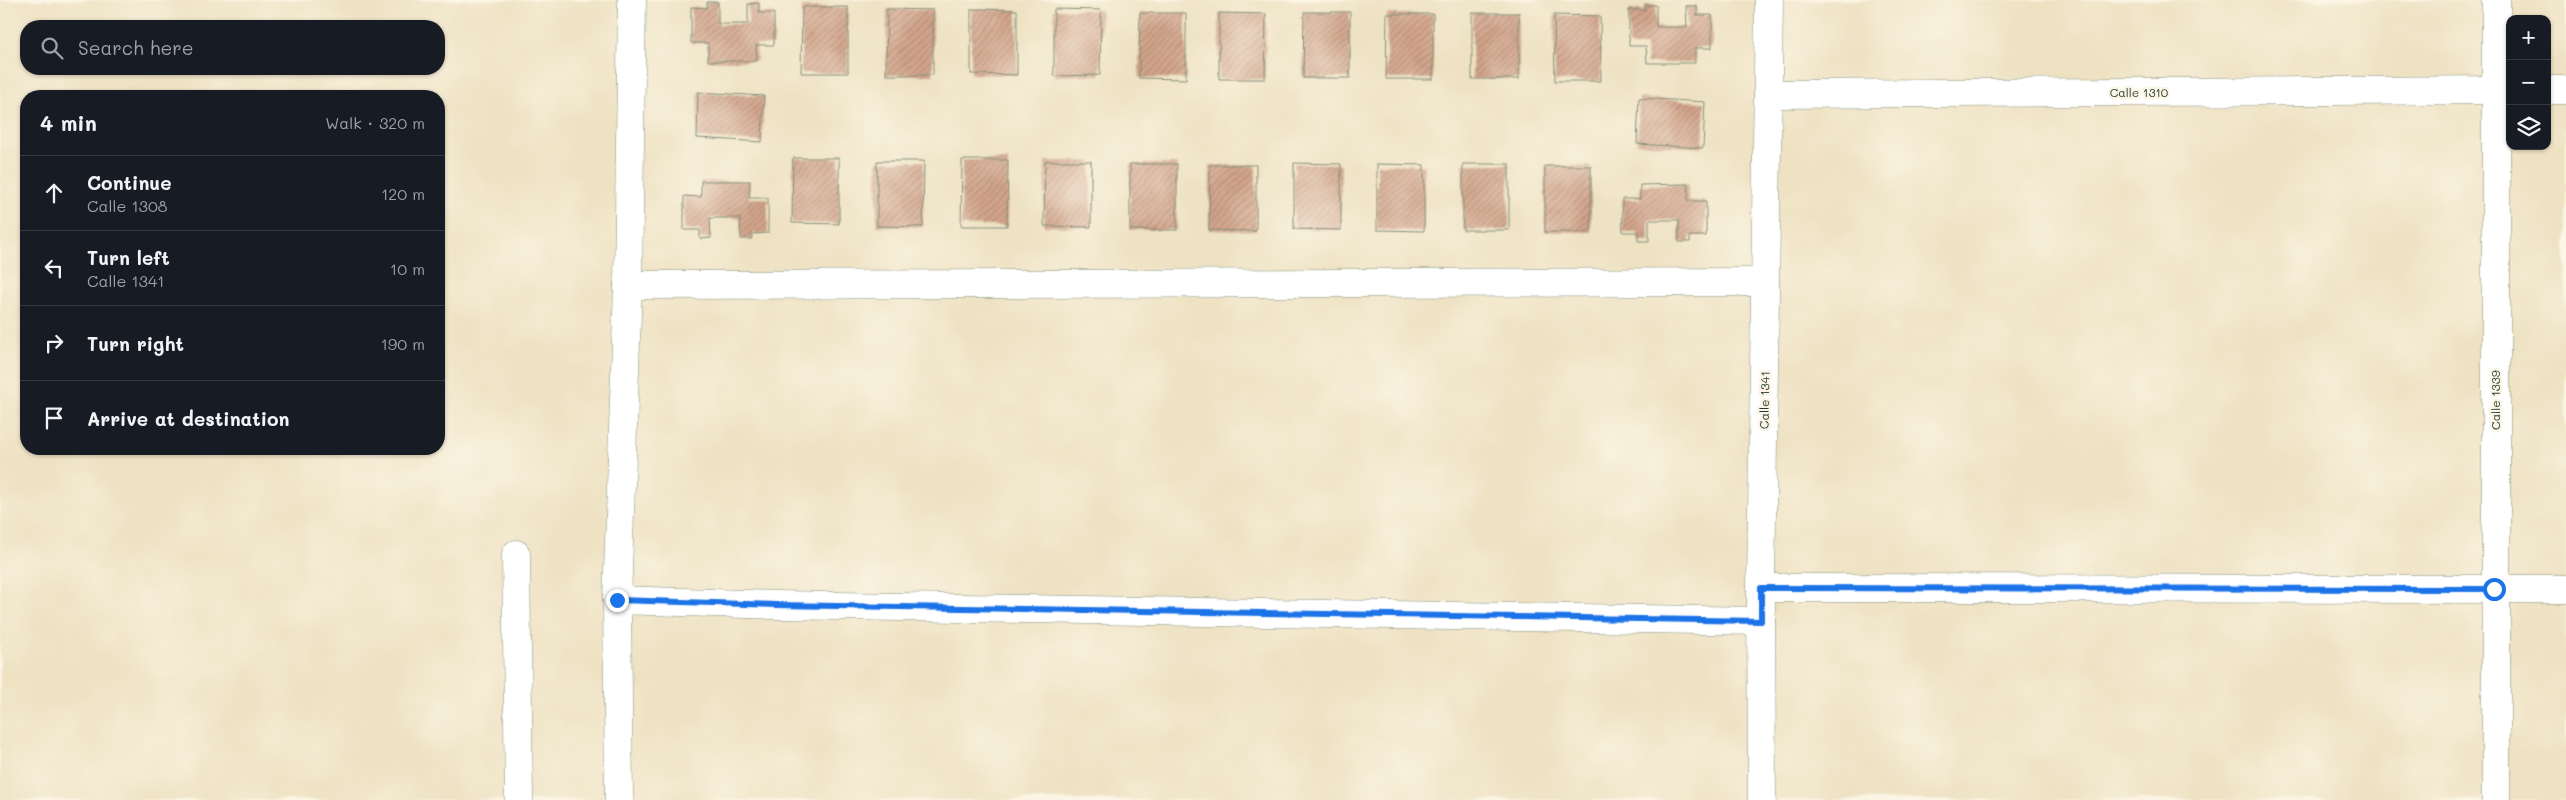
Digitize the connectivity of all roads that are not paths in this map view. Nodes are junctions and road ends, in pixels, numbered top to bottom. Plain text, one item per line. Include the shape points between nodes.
1 (632, 0) edge
2 (1769, 0) edge
3 (2496, 0) edge
4 (2503, 90) edge
5 (2551, 90) edge
6 (2566, 90) edge
7 (1768, 94) junction
8 (1765, 282) junction
9 (628, 285) junction
10 (516, 554) dead end
11 (1761, 588) junction
12 (2494, 589) junction
13 (2566, 589) edge
14 (617, 600) junction
15 (1761, 621) junction
16 (518, 800) edge
17 (619, 800) edge
18 (1762, 800) edge
19 (2496, 800) edge

1 - 9 street
2 - 7 street, Calle 1341
3 - 4 street, Calle 1339
4 - 7 street, Calle 1310
4 - 12 street, Calle 1339
5 - 6 street
7 - 8 street, Calle 1341
8 - 9 street
8 - 11 street, Calle 1341
9 - 14 street
10 - 16 street
11 - 12 street
11 - 15 street, Calle 1341
12 - 13 street
12 - 19 street, Calle 1339
14 - 15 street via 786,606
14 - 17 street
15 - 18 street, Calle 1341

